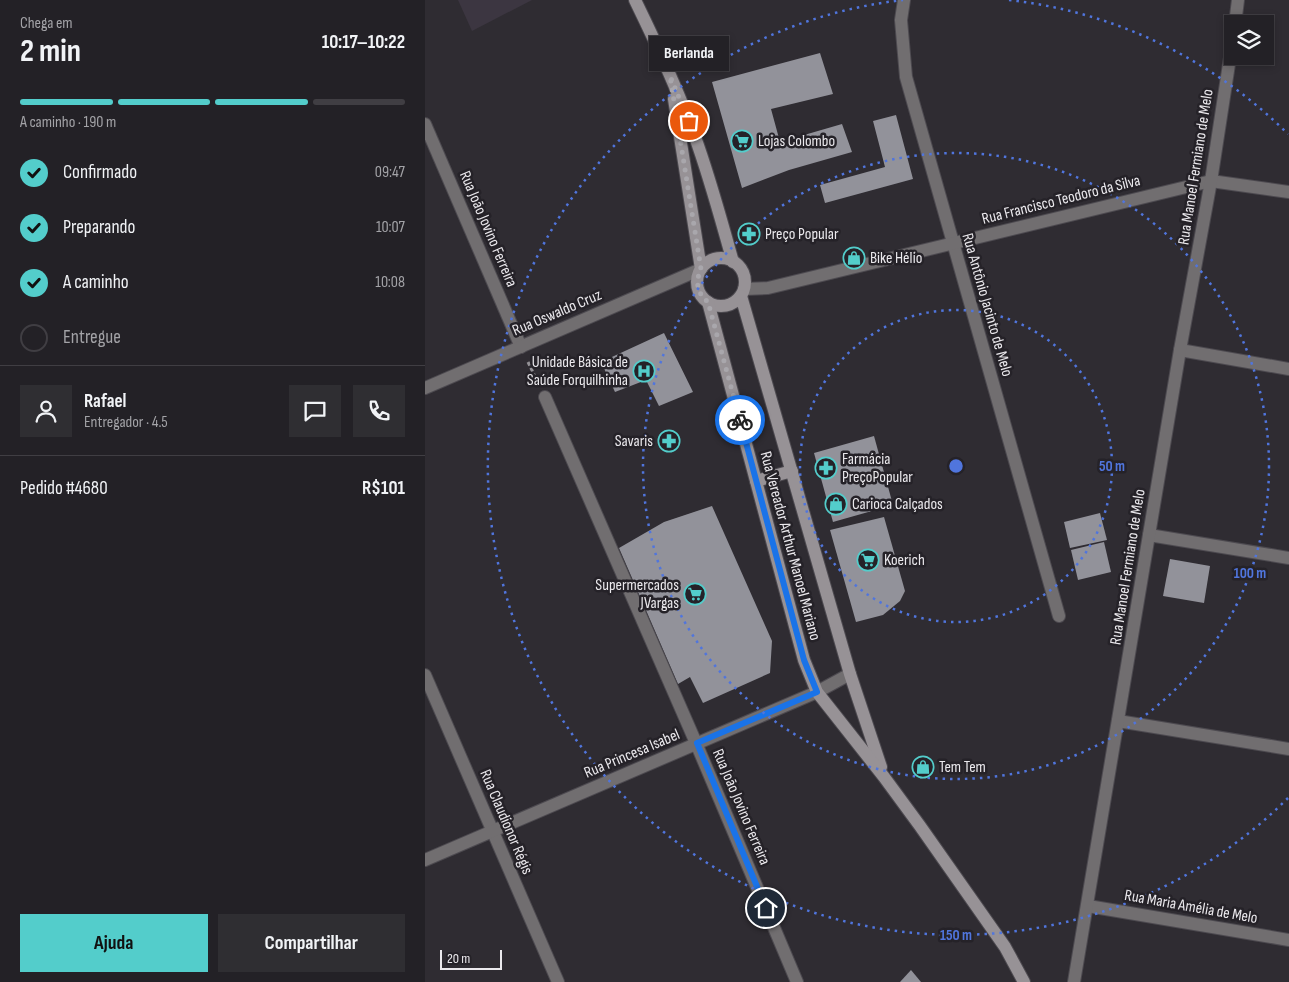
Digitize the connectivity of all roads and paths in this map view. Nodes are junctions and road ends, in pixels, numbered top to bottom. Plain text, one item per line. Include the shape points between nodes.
1 (635, 0) edge
2 (904, 0) edge
3 (1238, 0) edge
4 (1236, 15) edge
5 (1229, 65) edge
6 (670, 76) junction
7 (425, 124) edge
8 (1211, 181) junction
9 (1289, 192) edge
10 (953, 243) junction
11 (733, 262) junction
12 (701, 269) junction
13 (742, 292) junction
14 (708, 302) junction
15 (521, 347) junction
16 (1180, 350) junction
17 (1289, 369) edge
18 (425, 388) edge
19 (545, 397) joint
20 (793, 471) junction
21 (756, 481) junction
22 (1149, 535) junction
23 (1289, 558) edge
24 (1059, 616) dead end
25 (850, 674) junction
26 (425, 675) edge
27 (817, 692) junction
28 (1118, 721) junction
29 (697, 743) junction
30 (1289, 749) edge
31 (884, 777) junction
32 (493, 832) junction
33 (425, 860) edge
34 (1087, 906) junction
35 (1289, 940) edge
36 (558, 982) edge
37 (797, 982) edge
38 (1024, 982) edge
39 (1074, 982) edge

1 - 6 main road
2 - 10 street, Rua Antônio Jacinto de Melo via 901,20 906,77
3 - 4 street
5 - 8 street, Rua Manoel Fermiano de Melo
6 - 11 main road via 698,145
6 - 12 main road
7 - 15 street, Rua João Jovino Ferreira
8 - 9 street
8 - 10 street, Rua Francisco Teodoro da Silva
8 - 16 street, Rua Manoel Fermiano de Melo
10 - 13 street, Rua Francisco Teodoro da Silva
10 - 24 street, Rua Antônio Jacinto de Melo
11 - 12 main road via 719,259
11 - 13 main road via 743,273
12 - 14 main road via 697,285
12 - 15 street, Rua Oswaldo Cruz
13 - 14 main road via 729,304 722,306
13 - 20 main road, Rua Vereador Arthur Manoel Mariano
14 - 21 main road, Rua Vereador Arthur Manoel Mariano
15 - 18 street, Rua Oswaldo Cruz
15 - 19 path
16 - 17 street
16 - 22 street, Rua Manoel Fermiano de Melo
19 - 29 street, Rua João Jovino Ferreira
20 - 21 main road
20 - 25 main road, Rua Vereador Arthur Manoel Mariano
21 - 27 main road, Rua Vereador Arthur Manoel Mariano via 804,660
22 - 23 street
22 - 28 street, Rua Manoel Fermiano de Melo
25 - 27 street, Rua Princesa Isabel
25 - 31 main road, Rua Vereador Arthur Manoel Mariano
26 - 32 street, Rua Claudionor Régis
27 - 29 street, Rua Princesa Isabel
27 - 31 main road, Rua Vereador Arthur Manoel Mariano
28 - 30 street
28 - 34 street, Rua Manoel Fermiano de Melo
29 - 32 street, Rua Princesa Isabel
29 - 37 street, Rua João Jovino Ferreira
31 - 38 main road, Rua Vereador Arthur Manoel Mariano via 1005,947
32 - 33 street, Rua Princesa Isabel
32 - 36 street, Rua Claudionor Régis
34 - 35 street, Rua Maria Amélia de Melo
34 - 39 street, Rua Manoel Fermiano de Melo

